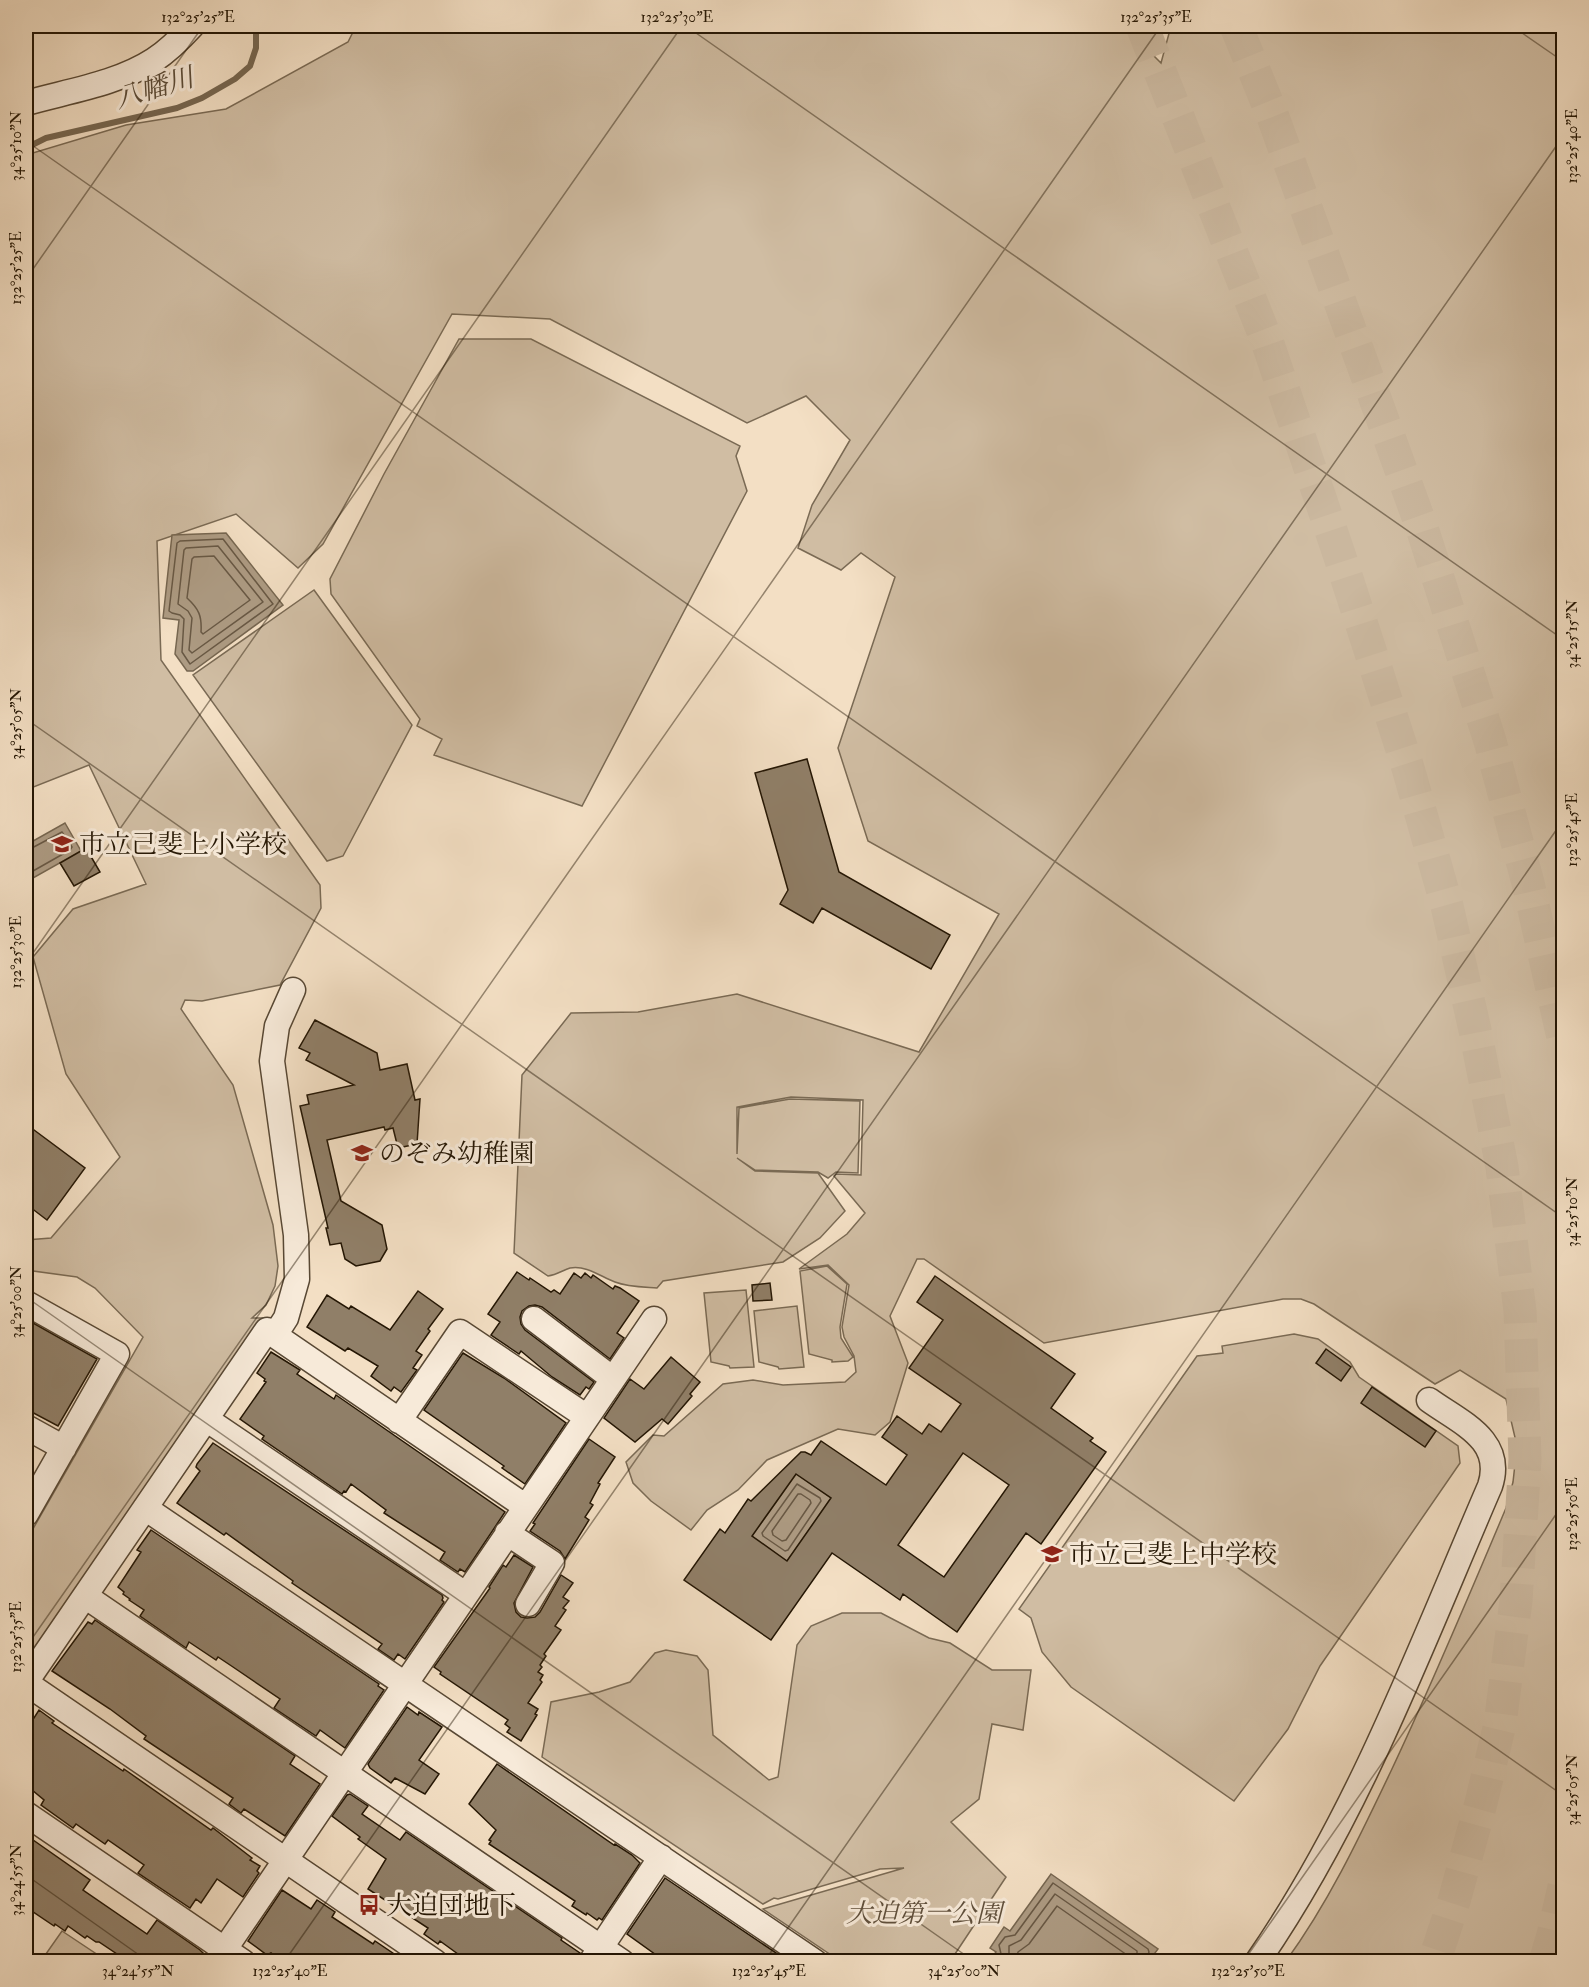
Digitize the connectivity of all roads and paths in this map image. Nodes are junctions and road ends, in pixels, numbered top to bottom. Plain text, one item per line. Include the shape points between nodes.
1 (192, 26) edge
2 (26, 103) edge
3 (293, 990) dead end
4 (26, 1303) edge
5 (534, 1319) dead end
6 (654, 1319) dead end
7 (275, 1335) junction
8 (612, 1379) junction
9 (1429, 1400) dead end
10 (587, 1417) junction
11 (206, 1419) junction
12 (399, 1421) junction
13 (26, 1426) edge
14 (63, 1448) junction
15 (525, 1507) junction
16 (145, 1508) junction
17 (26, 1514) edge
18 (507, 1533) junction
19 (465, 1594) junction
20 (85, 1596) junction
21 (528, 1604) dead end
22 (26, 1683) edge
23 (404, 1684) junction
24 (345, 1772) junction
25 (26, 1814) edge
26 (661, 1857) junction
27 (285, 1860) junction
28 (596, 1954) edge
29 (228, 1957) edge
30 (435, 1962) edge
31 (622, 1962) edge
32 (815, 1962) edge
33 (1257, 1962) edge

1 - 2 street via 143,67
3 - 7 street via 277,1026 272,1070 298,1261 294,1295
4 - 14 street via 117,1354
5 - 8 street
6 - 8 street
7 - 11 street via 267,1330
7 - 12 street
8 - 10 street
9 - 33 street via 1485,1441 1494,1460 1493,1478 1371,1761 1317,1866
10 - 12 street via 460,1332
10 - 15 street
11 - 16 street
11 - 19 street
12 - 15 street
13 - 14 street
14 - 17 street
15 - 18 street
16 - 20 street
16 - 23 street
18 - 19 street
18 - 21 street via 552,1563
19 - 23 street
20 - 22 street
20 - 24 street
22 - 27 street
23 - 24 street
23 - 26 street
24 - 27 street
24 - 28 street
25 - 29 street
26 - 28 street
26 - 32 street
27 - 29 street
27 - 30 street
28 - 31 street

